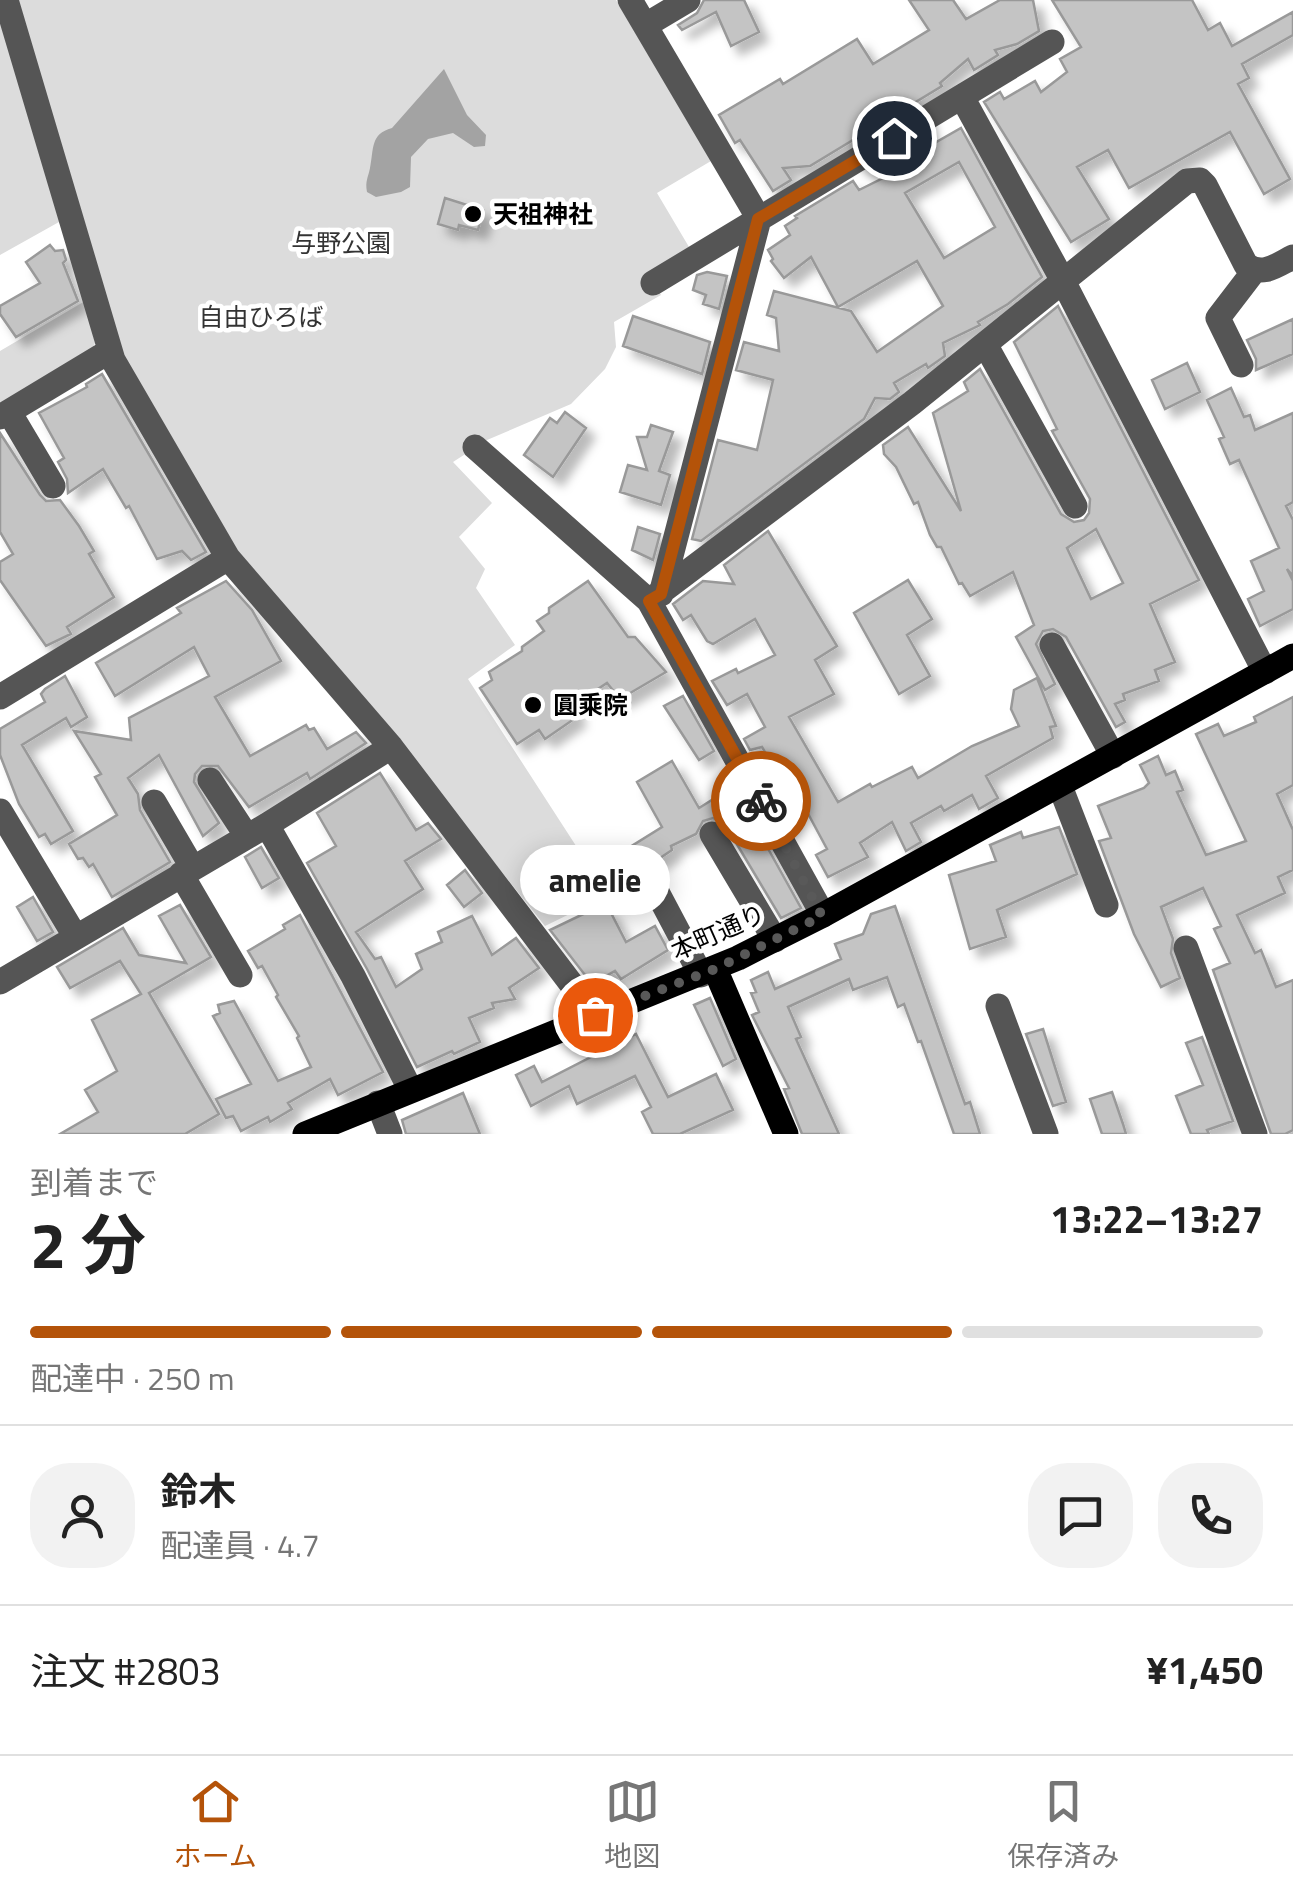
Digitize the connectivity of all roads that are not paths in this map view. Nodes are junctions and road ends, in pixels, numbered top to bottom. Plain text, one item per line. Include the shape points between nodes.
1 (6, 0) edge
2 (630, 0) edge
3 (688, 0) edge
4 (646, 25) junction
5 (1052, 42) dead end
6 (962, 97) junction
7 (758, 219) junction
8 (1293, 257) edge
9 (1254, 270) junction
10 (1063, 281) junction
11 (653, 283) dead end
12 (985, 344) junction
13 (108, 352) junction
14 (1241, 366) dead end
15 (4, 414) edge
16 (476, 448) dead end
17 (53, 486) dead end
18 (1075, 506) dead end
19 (228, 558) junction
20 (655, 598) junction
21 (1052, 645) dead end
22 (1293, 656) edge
23 (1264, 672) junction
24 (0, 697) edge
25 (391, 747) junction
26 (1113, 756) junction
27 (210, 780) dead end
28 (1060, 786) junction
29 (154, 802) dead end
30 (0, 811) edge
31 (256, 830) junction
32 (712, 834) dead end
33 (186, 870) junction
34 (647, 873) dead end
35 (1106, 905) dead end
36 (822, 916) junction
37 (75, 936) junction
38 (775, 940) junction
39 (1186, 948) dead end
40 (708, 972) junction
41 (240, 975) dead end
42 (0, 982) edge
43 (998, 1006) dead end
44 (595, 1015) junction
45 (410, 1089) junction
46 (378, 1103) junction
47 (306, 1134) edge
48 (390, 1134) edge
49 (786, 1134) edge
50 (1046, 1134) edge
51 (1255, 1134) edge

1 - 13 street
2 - 4 street
3 - 4 street
4 - 7 street
5 - 6 street
6 - 7 street
6 - 10 street
7 - 11 street
7 - 20 street
8 - 9 street
9 - 10 street via 1205,185 1194,179
9 - 14 street via 1218,318
10 - 12 street
10 - 23 street
12 - 18 street
12 - 20 street
13 - 15 street
13 - 19 street
15 - 17 street
16 - 20 street
19 - 24 street
19 - 25 street
20 - 36 street
21 - 26 street
22 - 23 main road, 本町通り
23 - 26 main road, 本町通り
25 - 31 street
25 - 44 street
26 - 28 main road, 本町通り
27 - 31 street
28 - 35 street
28 - 36 main road, 本町通り
29 - 33 street
30 - 37 street
31 - 33 street
31 - 45 street via 353,976
32 - 38 street
33 - 37 street
33 - 41 street
34 - 40 street
36 - 38 main road, 本町通り
37 - 42 street
38 - 40 main road, 本町通り
39 - 51 street
40 - 44 main road, 本町通り
40 - 49 main road
43 - 50 street
44 - 45 main road, 本町通り
45 - 46 main road, 本町通り
46 - 47 main road, 本町通り
46 - 48 street

